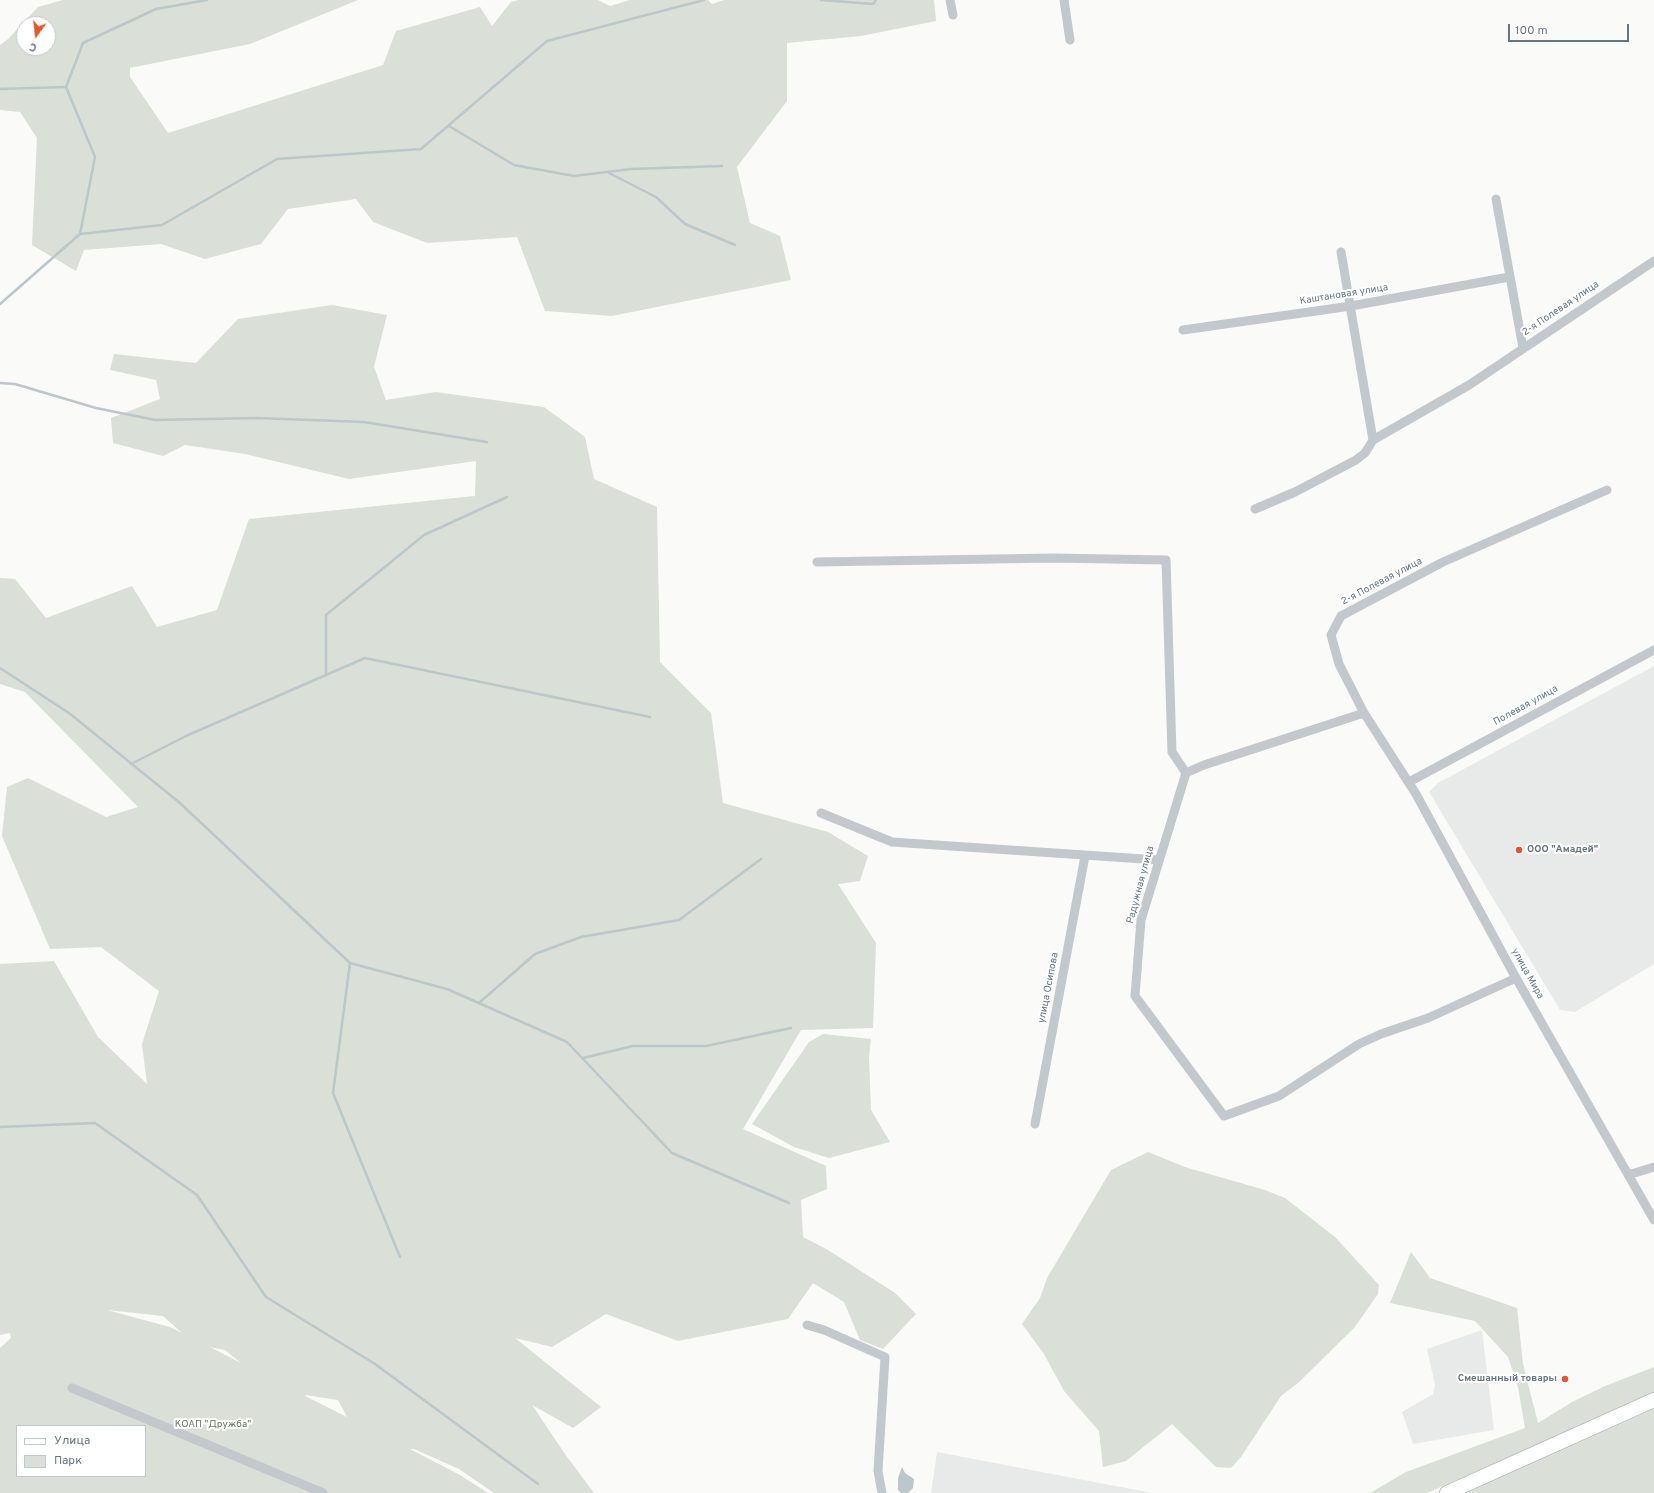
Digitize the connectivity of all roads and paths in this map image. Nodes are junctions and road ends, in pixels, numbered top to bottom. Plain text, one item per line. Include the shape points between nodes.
1 (950, 0) edge
2 (1064, 0) edge
3 (953, 15) dead end
4 (1070, 40) dead end
5 (1496, 199) dead end
6 (1342, 252) dead end
7 (1654, 261) edge
8 (1509, 277) junction
9 (1351, 306) junction
10 (1182, 330) dead end
11 (1523, 348) junction
12 (1373, 440) junction
13 (1607, 490) dead end
14 (1255, 509) dead end
15 (817, 562) dead end
16 (1654, 650) edge
17 (1364, 713) junction
18 (1186, 773) junction
19 (1409, 782) junction
20 (821, 813) dead end
21 (1085, 856) junction
22 (1158, 860) junction
23 (1516, 978) junction
24 (1035, 1124) dead end
25 (1654, 1167) edge
26 (1628, 1175) junction
27 (1654, 1220) edge
28 (807, 1325) dead end
29 (72, 1388) dead end
30 (1654, 1400) edge
31 (323, 1493) edge
32 (882, 1493) edge
33 (1446, 1493) edge

1 - 3 street
2 - 4 street
5 - 8 street
6 - 9 street
7 - 11 street, 2-я Полевая улица
8 - 9 street, Каштановая улица
8 - 11 street
9 - 10 street, Каштановая улица
9 - 12 street
11 - 12 street, 2-я Полевая улица via 1469,385
12 - 14 street, 2-я Полевая улица via 1365,453 1356,460 1295,492
13 - 17 street, 2-я Полевая улица via 1443,562 1341,616 1331,635 1339,664
15 - 18 street via 1053,558 1166,560 1172,752
16 - 19 street, Полевая улица
17 - 18 street
17 - 19 street, 2-я Полевая улица
18 - 22 street, Радужная улица
19 - 23 street, улица Мира
20 - 21 street via 892,842
21 - 22 street
21 - 24 street, улица Осипова
22 - 23 street, Радужная улица via 1140,920 1135,996 1224,1116 1279,1096 1359,1044 1428,1018
23 - 26 street, улица Мира
25 - 26 street
26 - 27 street, улица Мира
28 - 32 street via 885,1357 878,1471
29 - 31 street
30 - 33 main road

